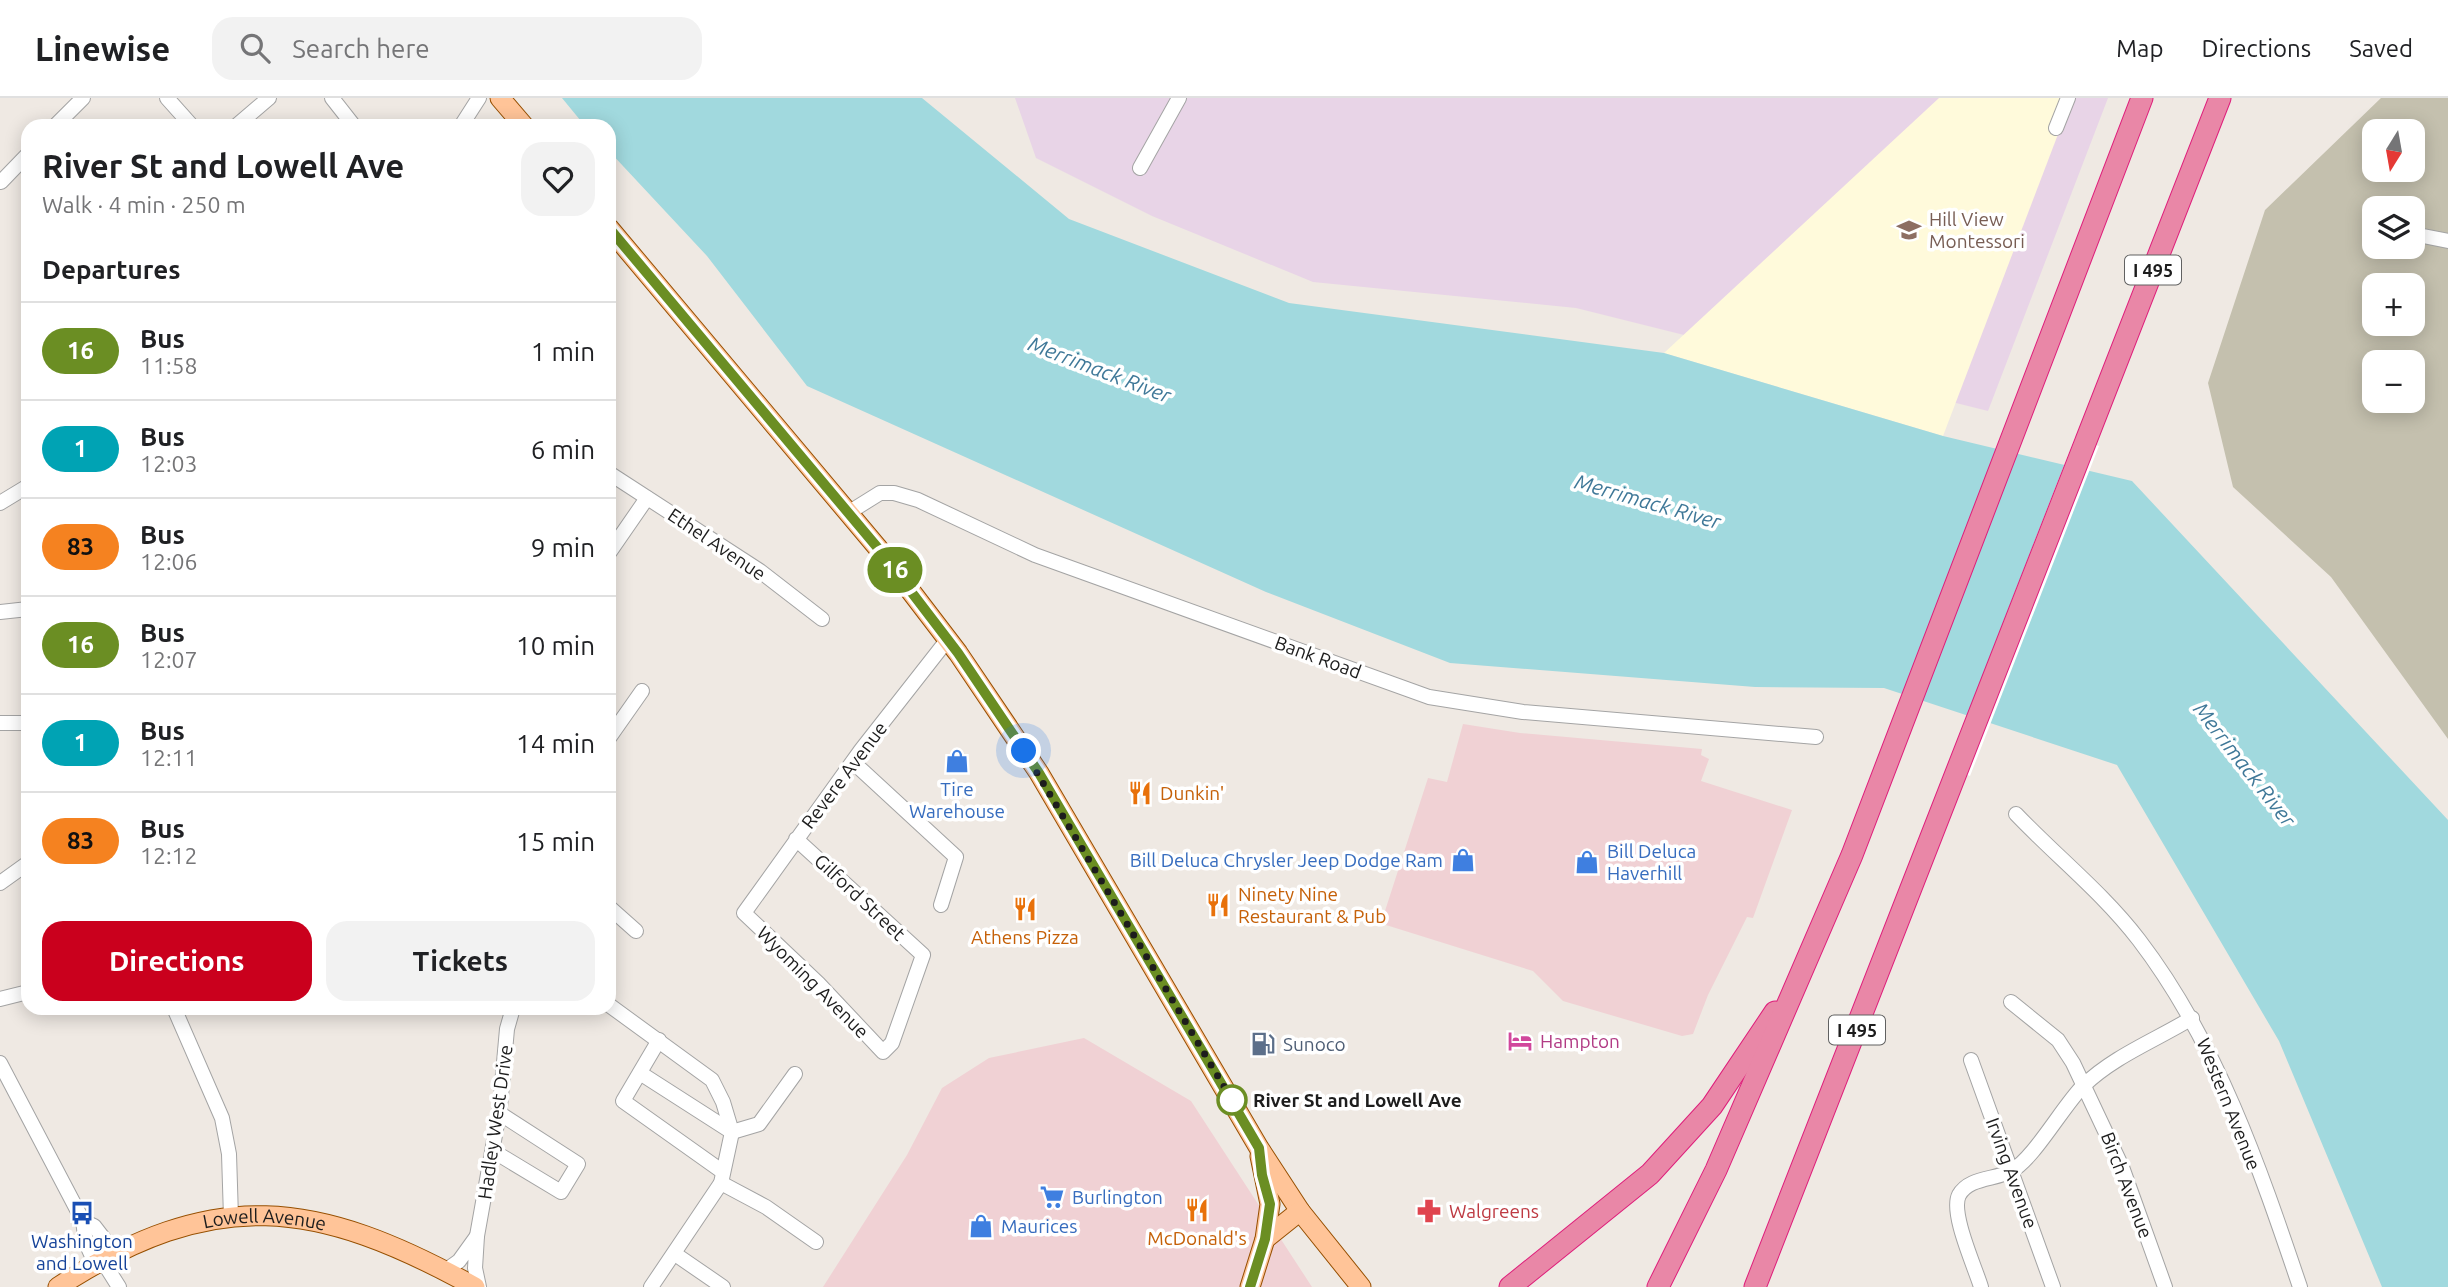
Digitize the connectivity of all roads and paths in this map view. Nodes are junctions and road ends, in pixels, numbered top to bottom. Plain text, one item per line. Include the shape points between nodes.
1 (83, 98) edge
2 (167, 98) edge
3 (269, 98) edge
4 (332, 98) edge
5 (479, 98) edge
6 (500, 98) edge
7 (1179, 98) edge
8 (2068, 98) edge
9 (2142, 98) edge
10 (2220, 98) edge
11 (62, 119) edge
12 (186, 119) edge
13 (244, 119) edge
14 (348, 119) edge
15 (466, 119) edge
16 (518, 119) edge
17 (2056, 128) dead end
18 (21, 161) edge
19 (1140, 168) dead end
20 (1, 181) edge
21 (616, 236) edge
22 (2425, 236) edge
23 (2448, 241) edge
24 (616, 478) edge
25 (21, 490) edge
26 (647, 498) junction
27 (0, 503) edge
28 (848, 513) junction
29 (616, 544) edge
30 (21, 610) edge
31 (0, 612) edge
32 (822, 619) dead end
33 (948, 639) junction
34 (642, 691) dead end
35 (0, 723) edge
36 (21, 723) edge
37 (616, 728) edge
38 (1816, 737) dead end
39 (853, 762) junction
40 (2016, 814) dead end
41 (796, 839) junction
42 (21, 868) edge
43 (0, 883) edge
44 (941, 905) dead end
45 (616, 913) edge
46 (744, 913) joint
47 (636, 931) dead end
48 (1807, 964) junction
49 (21, 994) edge
50 (0, 999) edge
51 (2011, 1002) dead end
52 (616, 1010) edge
53 (177, 1015) edge
54 (511, 1015) edge
55 (2192, 1018) junction
56 (659, 1040) junction
57 (883, 1052) joint
58 (1971, 1060) dead end
59 (0, 1063) edge
60 (640, 1073) junction
61 (795, 1074) dead end
62 (2083, 1086) junction
63 (499, 1113) junction
64 (732, 1132) junction
65 (1259, 1148) junction
66 (493, 1151) junction
67 (2011, 1171) junction
68 (722, 1178) junction
69 (1300, 1211) junction
70 (230, 1217) junction
71 (83, 1222) junction
72 (477, 1236) junction
73 (1265, 1239) junction
74 (816, 1242) dead end
75 (675, 1254) junction
76 (104, 1258) junction
77 (445, 1271) junction
78 (58, 1287) edge
79 (119, 1287) edge
80 (477, 1287) edge
81 (651, 1287) edge
82 (723, 1287) edge
83 (1250, 1287) edge
84 (1361, 1287) edge
85 (1510, 1287) edge
86 (1658, 1287) edge
87 (1755, 1287) edge
88 (1981, 1287) edge
89 (2053, 1287) edge
90 (2165, 1287) edge
91 (2300, 1287) edge

1 - 11 street
2 - 12 street
3 - 13 street
4 - 14 street
5 - 15 street
6 - 16 main road
7 - 19 street
8 - 17 street
9 - 48 highway
10 - 87 highway, I 495
18 - 20 street
21 - 28 main road
22 - 23 street
24 - 26 street, Ethel Avenue
25 - 27 street
26 - 29 street
26 - 32 street, Ethel Avenue via 760,571
28 - 33 main road
28 - 38 street, Bank Road via 880,493 918,500 1035,555 1429,697 1523,712
30 - 31 street
33 - 39 street, Revere Avenue
33 - 65 main road via 1039,773
34 - 37 street
35 - 36 street
39 - 41 street, Revere Avenue
39 - 44 street via 956,857
40 - 55 street, Western Avenue via 2137,937
41 - 46 street, Revere Avenue
41 - 57 street, Gilford Street via 923,955 892,1043
42 - 43 street
45 - 47 street
46 - 57 street, Wyoming Avenue
48 - 85 highway via 1739,1068 1684,1138 1650,1174
48 - 86 highway via 1716,1170
49 - 50 street
51 - 62 street, Birch Avenue via 2058,1040
52 - 56 street
53 - 70 street via 222,1118 229,1154
54 - 63 street, Hadley West Drive
55 - 62 street via 2125,1055
55 - 91 street, Western Avenue via 2211,1054
56 - 60 street
56 - 64 street via 712,1080
58 - 67 street, Irving Avenue
59 - 71 street
60 - 64 street
60 - 68 street via 623,1101
61 - 64 street via 759,1124
62 - 67 street
62 - 90 street, Birch Avenue via 2122,1167
63 - 66 street, Hadley West Drive
63 - 66 street via 578,1164 561,1192
64 - 68 street
65 - 69 main road
65 - 73 main road via 1270,1204
66 - 72 street, Hadley West Drive
67 - 88 street via 1970,1184 1959,1196 1956,1214
67 - 89 street, Irving Avenue
68 - 74 street
68 - 75 street
69 - 73 main road
69 - 84 main road
70 - 76 main road, Lowell Avenue via 172,1228
70 - 77 main road, Lowell Avenue via 288,1215 317,1220
71 - 76 street via 86,1243
71 - 76 street via 94,1226
72 - 77 street, Hadley West Drive via 459,1261
72 - 80 street, Hadley West Drive
73 - 83 main road
75 - 81 street
75 - 82 street
76 - 78 main road, Lowell Avenue
76 - 79 street
77 - 80 main road, Lowell Avenue

